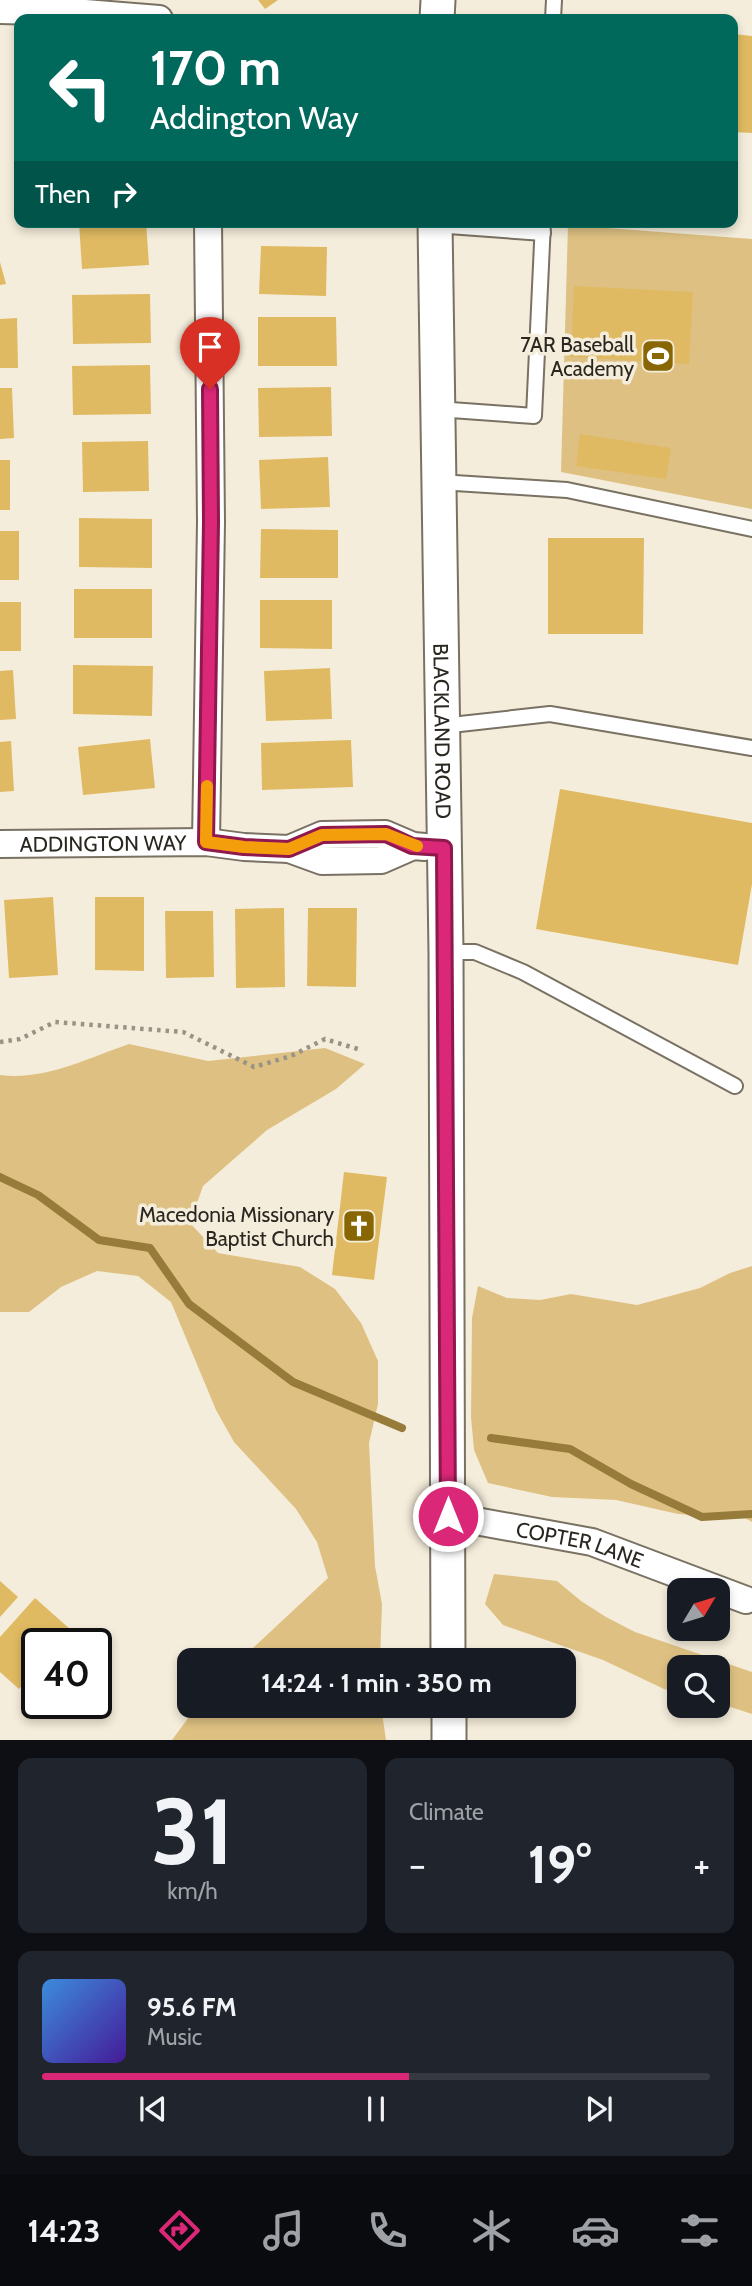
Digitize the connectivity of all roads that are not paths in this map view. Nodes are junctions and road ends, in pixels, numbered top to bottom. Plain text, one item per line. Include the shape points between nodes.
1 (0, 10) edge
2 (98, 14) edge
3 (208, 228) edge
4 (435, 228) edge
5 (543, 228) edge
6 (437, 409) junction
7 (438, 482) junction
8 (752, 530) edge
9 (442, 726) junction
10 (752, 748) edge
11 (206, 842) junction
12 (0, 844) edge
13 (428, 847) junction
14 (446, 952) junction
15 (735, 1086) dead end
16 (448, 1516) junction
17 (746, 1600) dead end
18 (449, 1648) edge
19 (449, 1718) edge
20 (449, 1740) edge

1 - 2 street
3 - 11 street via 211,522
4 - 6 street, BLACKLAND ROAD
5 - 6 lane via 534,416
6 - 7 street, BLACKLAND ROAD
7 - 8 lane via 567,490
7 - 9 street, BLACKLAND ROAD
9 - 10 lane via 550,715
9 - 13 street, BLACKLAND ROAD
11 - 12 street, ADDINGTON WAY
11 - 13 street, ADDINGTON WAY via 289,849 322,861 381,860
13 - 14 street, BLACKLAND ROAD
14 - 15 lane via 475,952 523,972
14 - 16 street, BLACKLAND ROAD
16 - 17 street, COPTER LANE via 592,1542
16 - 18 street, BLACKLAND ROAD
19 - 20 street

